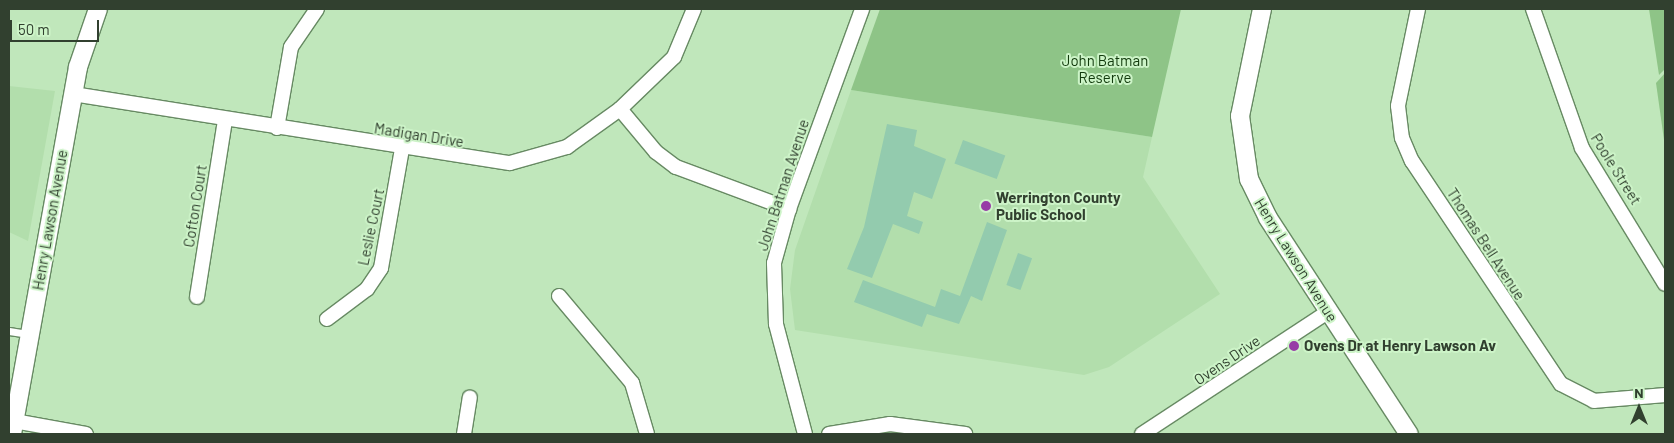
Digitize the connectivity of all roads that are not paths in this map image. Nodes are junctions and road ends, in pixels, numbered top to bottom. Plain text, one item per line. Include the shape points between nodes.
1 (98, 9) edge
2 (318, 9) edge
3 (694, 9) edge
4 (862, 9) edge
5 (1262, 9) edge
6 (1418, 9) edge
7 (1533, 9) edge
8 (73, 94) junction
9 (620, 109) junction
10 (225, 120) junction
11 (277, 128) junction
12 (402, 148) junction
13 (789, 209) junction
14 (1665, 284) edge
15 (559, 296) dead end
16 (197, 297) dead end
17 (1328, 312) junction
18 (327, 319) dead end
19 (9, 331) edge
20 (29, 334) junction
21 (1665, 395) edge
22 (470, 397) dead end
23 (13, 427) edge
24 (86, 434) edge
25 (464, 434) edge
26 (647, 434) edge
27 (804, 434) edge
28 (829, 434) edge
29 (965, 434) edge
30 (1142, 434) edge
31 (1409, 434) edge

1 - 8 street, Henry Lawson Avenue via 83,46
2 - 11 street via 291,47
3 - 9 street, Madigan Drive via 674,57
4 - 13 street, John Batman Avenue
5 - 17 street, Henry Lawson Avenue via 1241,102 1244,160 1259,203
6 - 21 street, Thomas Bell Avenue via 1398,106 1402,138 1412,161 1561,384 1594,401
7 - 14 street, Poole Street via 1582,148
8 - 10 street, Madigan Drive
8 - 20 street, Henry Lawson Avenue
9 - 12 street, Madigan Drive via 567,147 529,160 492,163
9 - 13 street via 656,152 676,167
10 - 11 street, Madigan Drive
10 - 16 street, Cofton Court
11 - 12 street, Madigan Drive
12 - 18 street, Leslie Court via 381,268 367,289
13 - 27 street, John Batman Avenue via 774,263 774,309
15 - 26 street via 632,382
17 - 30 street, Ovens Drive
17 - 31 street, Henry Lawson Avenue
19 - 20 lane
20 - 23 street, Henry Lawson Avenue
22 - 25 street
23 - 24 street
28 - 29 street via 890,424

